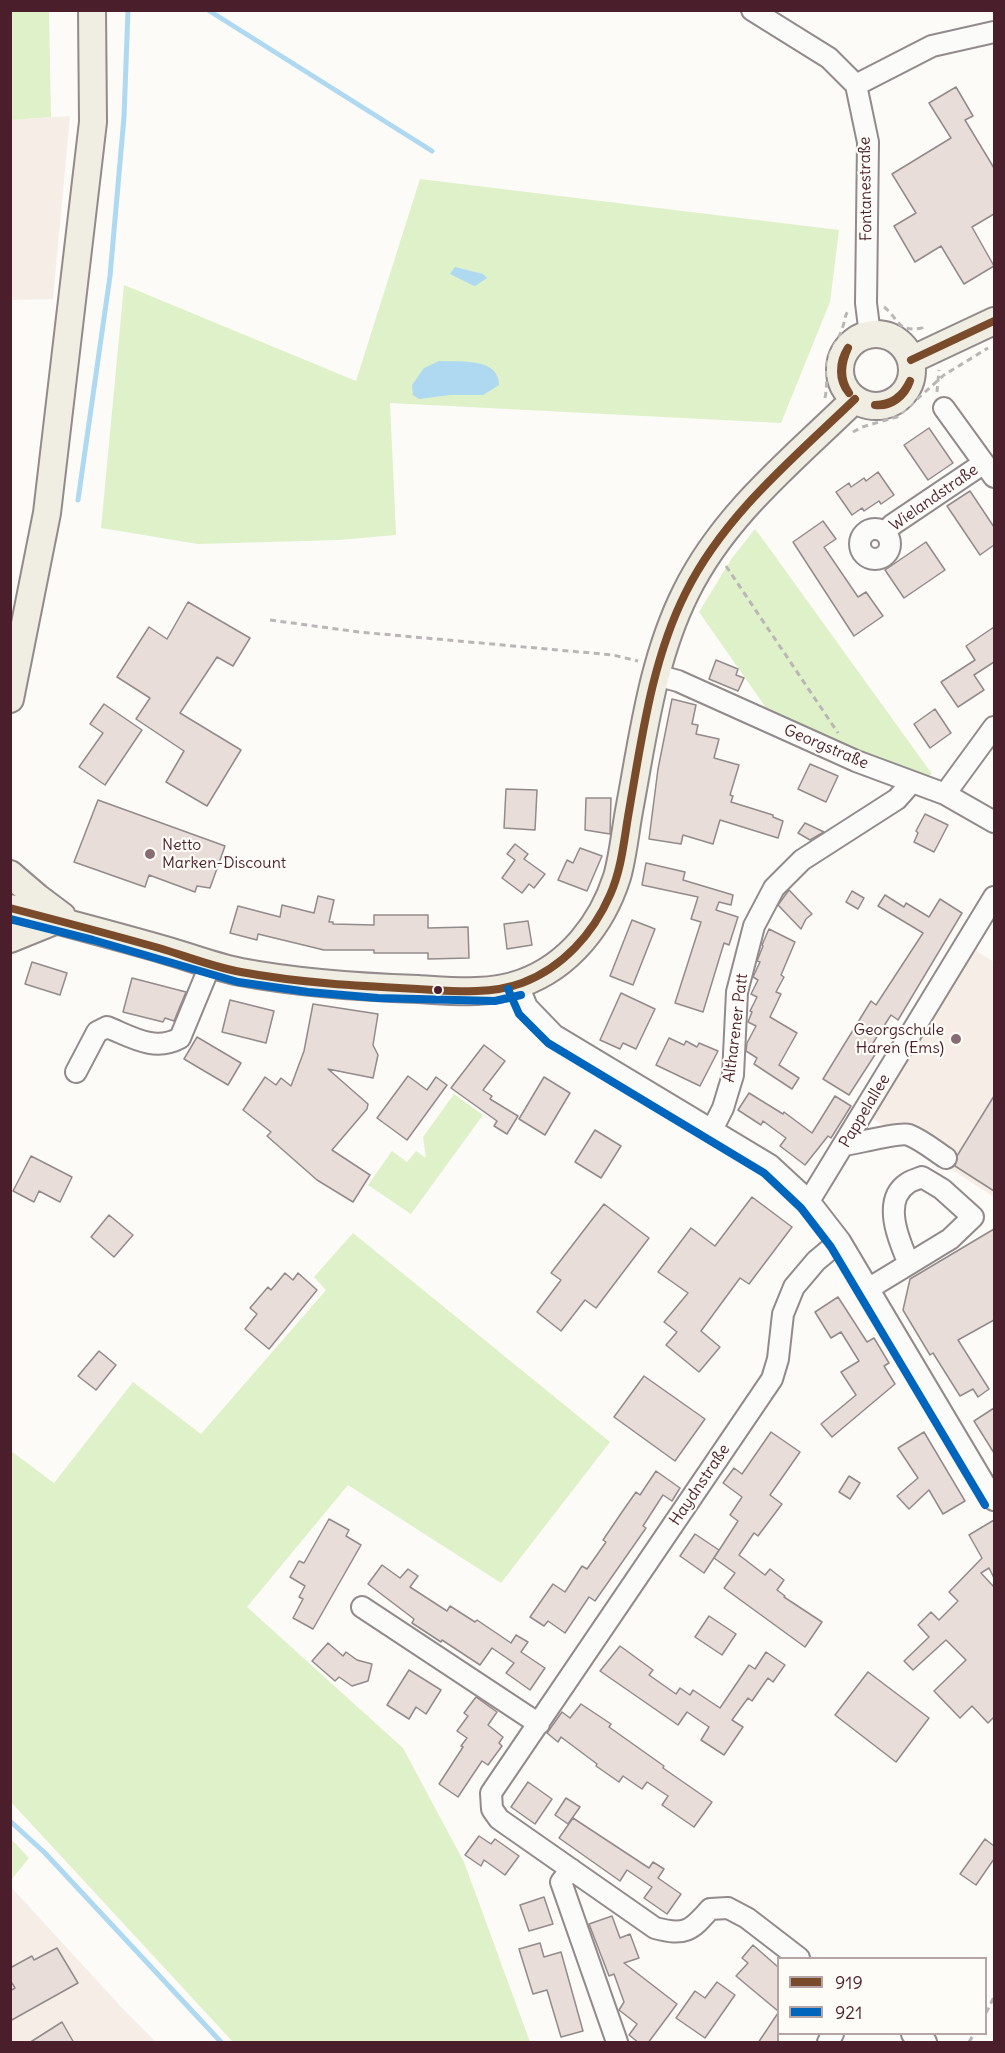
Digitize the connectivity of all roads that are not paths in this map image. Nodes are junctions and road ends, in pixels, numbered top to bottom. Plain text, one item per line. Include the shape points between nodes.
1 (92, 10) edge
2 (752, 10) edge
3 (994, 32) edge
4 (856, 85) junction
5 (994, 321) edge
6 (870, 335) junction
7 (921, 355) junction
8 (855, 399) junction
9 (944, 408) road end
10 (989, 470) edge
11 (885, 533) dead end
12 (657, 672) junction
13 (10, 699) edge
14 (994, 728) edge
15 (912, 782) junction
16 (945, 794) junction
17 (994, 822) edge
18 (10, 874) edge
19 (994, 897) edge
20 (10, 908) edge
21 (66, 923) junction
22 (10, 939) edge
23 (211, 963) junction
24 (518, 985) junction
25 (76, 1072) dead end
26 (712, 1130) junction
27 (845, 1145) junction
28 (946, 1158) dead end
29 (809, 1201) junction
30 (840, 1241) junction
31 (909, 1264) junction
32 (868, 1289) junction
33 (994, 1500) edge
34 (362, 1607) dead end
35 (539, 1724) junction
36 (571, 1869) junction
37 (796, 1957) edge
38 (617, 2043) edge

1 - 13 main road via 93,122 50,490
2 - 4 street via 829,58
3 - 4 street via 932,46
4 - 6 street, Fontanestraße via 868,142 866,303
5 - 7 main road
6 - 7 main road via 880,335
6 - 8 main road via 848,349 841,365 843,382
7 - 8 main road via 903,395 896,401 878,406
8 - 12 main road via 742,509 713,548 686,591
9 - 10 street
10 - 11 street, Wielandstraße via 892,525
12 - 15 street, Georgstraße
12 - 24 main road via 617,877 599,918 565,959
14 - 16 street
15 - 16 street, Georgstraße
15 - 26 street, Altharener Patt via 897,799 802,860 774,888 754,926 737,992 733,1075
16 - 17 street, Georgstraße
18 - 21 main road
19 - 27 street, Pappelallee
20 - 21 main road
21 - 22 main road
21 - 23 main road
23 - 24 main road via 239,972 378,988 494,991
23 - 25 street via 180,1038 168,1044 151,1044 107,1027 97,1032
24 - 26 street via 527,1007 554,1035
26 - 29 street via 770,1165
27 - 28 street via 910,1135
27 - 29 street, Pappelallee
29 - 30 street
30 - 32 street
30 - 35 street, Haydnstraße via 794,1287 783,1314 772,1379
31 - 31 street via 950,1239 973,1217 922,1177 907,1183 897,1196 893,1218
31 - 32 street
32 - 33 street
34 - 35 street
35 - 36 street, Haydnstraße via 491,1793 492,1809 499,1819
36 - 37 street, Haydnstraße via 655,1928 687,1932 710,1909 728,1908 747,1918
36 - 38 street via 561,1882

